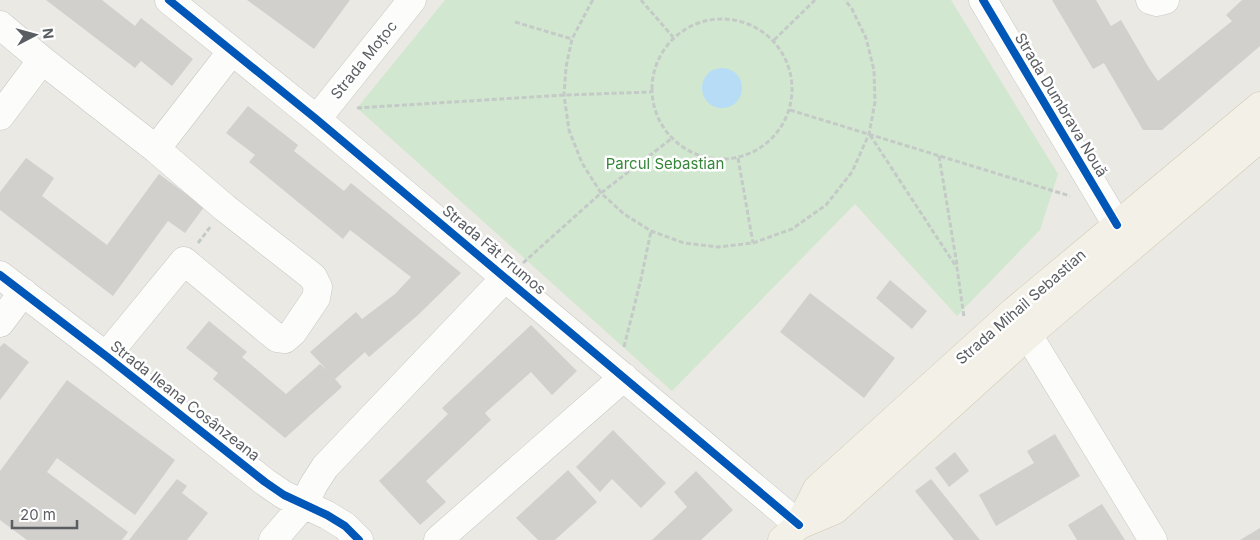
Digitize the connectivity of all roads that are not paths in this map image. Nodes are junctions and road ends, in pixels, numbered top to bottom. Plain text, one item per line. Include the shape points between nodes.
1 (170, 0) edge
2 (412, 0) edge
3 (983, 0) edge
4 (1150, 0) edge
5 (1165, 0) edge
6 (0, 26) edge
7 (232, 51) junction
8 (42, 60) junction
9 (1260, 106) edge
10 (319, 114) junction
11 (0, 116) edge
12 (1260, 138) edge
13 (156, 149) junction
14 (1117, 225) junction
15 (0, 275) edge
16 (505, 278) junction
17 (24, 292) junction
18 (1014, 311) junction
19 (0, 323) edge
20 (1028, 335) junction
21 (106, 356) junction
22 (621, 375) junction
23 (304, 504) junction
24 (790, 532) edge
25 (273, 540) edge
26 (359, 540) edge
27 (438, 540) edge
28 (1153, 540) edge

1 - 7 street, Strada Făt Frumos
2 - 10 street, Strada Moțoc
3 - 14 street, Strada Dumbrava Nouă
4 - 5 street
6 - 8 street
7 - 10 street, Strada Făt Frumos
7 - 13 street
8 - 11 street
8 - 13 street
9 - 14 main road, Strada Mihail Sebastian
10 - 16 street, Strada Făt Frumos
12 - 20 main road, Strada Mihail Sebastian
13 - 21 street via 313,277 318,287 316,298 293,332 285,339 277,338 184,261
14 - 18 main road, Strada Mihail Sebastian
15 - 17 street, Strada Ileana Cosânzeana
16 - 22 street, Strada Făt Frumos
16 - 23 street via 325,467
17 - 19 street
17 - 21 street, Strada Ileana Cosânzeana
18 - 20 street
18 - 24 main road, Strada Mihail Sebastian via 817,489
20 - 24 main road, Strada Mihail Sebastian via 835,510
20 - 28 street
21 - 23 street, Strada Ileana Cosânzeana via 265,482
22 - 24 street, Strada Făt Frumos
22 - 27 street
23 - 25 street
23 - 26 street, Strada Ileana Cosânzeana via 327,514

